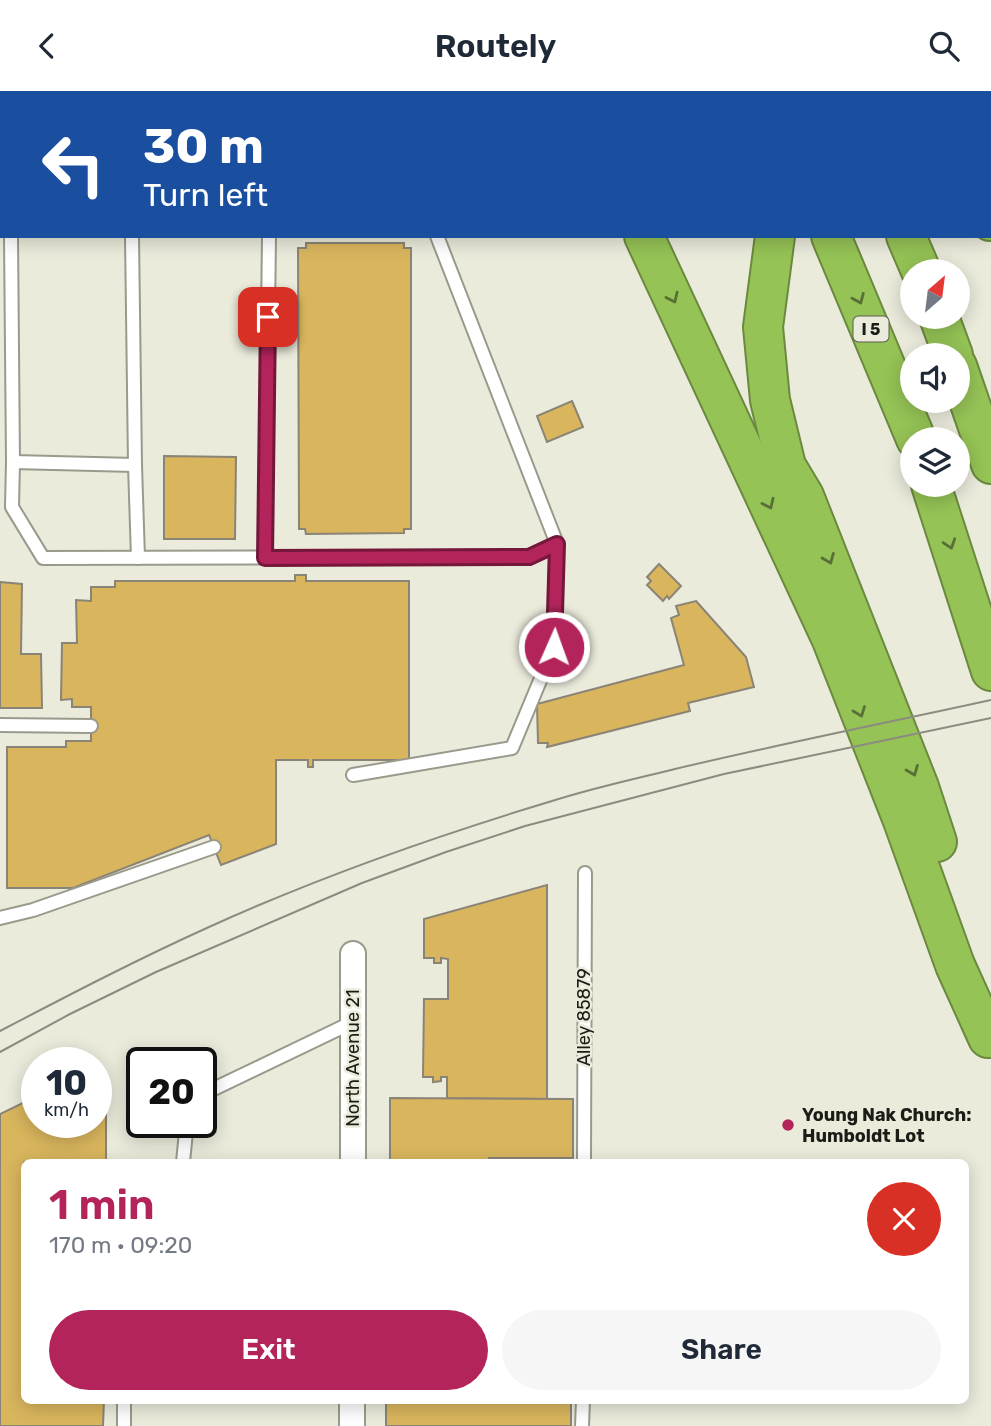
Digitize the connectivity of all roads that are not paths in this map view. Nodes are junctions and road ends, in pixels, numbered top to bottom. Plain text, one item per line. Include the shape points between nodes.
1 (11, 238) edge
2 (132, 238) edge
3 (269, 238) edge
4 (438, 238) edge
5 (645, 238) edge
6 (775, 238) edge
7 (793, 238) edge
8 (832, 238) edge
9 (907, 238) edge
10 (916, 259) edge
11 (970, 400) edge
12 (912, 427) edge
13 (13, 462) junction
14 (991, 464) edge
15 (135, 465) junction
16 (804, 496) junction
17 (935, 497) edge
18 (6, 507) edge
19 (557, 544) junction
20 (138, 558) junction
21 (265, 558) junction
22 (991, 671) edge
23 (0, 725) edge
24 (91, 726) dead end
25 (353, 775) dead end
26 (214, 847) dead end
27 (585, 873) dead end
28 (0, 918) edge
29 (353, 954) dead end
30 (353, 1022) junction
31 (990, 1044) edge
32 (217, 1087) edge
33 (185, 1138) edge
34 (183, 1159) edge
35 (353, 1159) edge
36 (584, 1159) edge
37 (124, 1404) edge
38 (352, 1404) edge
39 (583, 1404) edge
40 (124, 1426) edge
41 (352, 1426) edge
42 (582, 1426) edge

1 - 13 lane
2 - 15 lane
3 - 21 lane
4 - 19 lane
5 -> 31 highway via 832,640 955,965
6 - 16 highway via 763,327 770,400 786,466
7 - 16 highway via 782,315 786,390 802,462
8 -> 12 highway, I 5
9 - 10 highway
11 - 14 highway
13 - 15 lane
13 - 18 lane
15 - 20 lane
16 -> 31 highway via 928,813 966,927
17 -> 22 highway
18 - 20 lane via 43,558
19 - 21 lane via 529,557
19 - 25 lane via 554,647 512,748
20 - 21 lane
23 - 24 lane
26 - 28 lane
27 - 36 lane, Alley 85879
29 - 30 street, North Avenue 21
30 - 32 lane
30 - 35 street, North Avenue 21
33 - 34 lane
37 - 40 lane
38 - 41 street
39 - 42 lane

